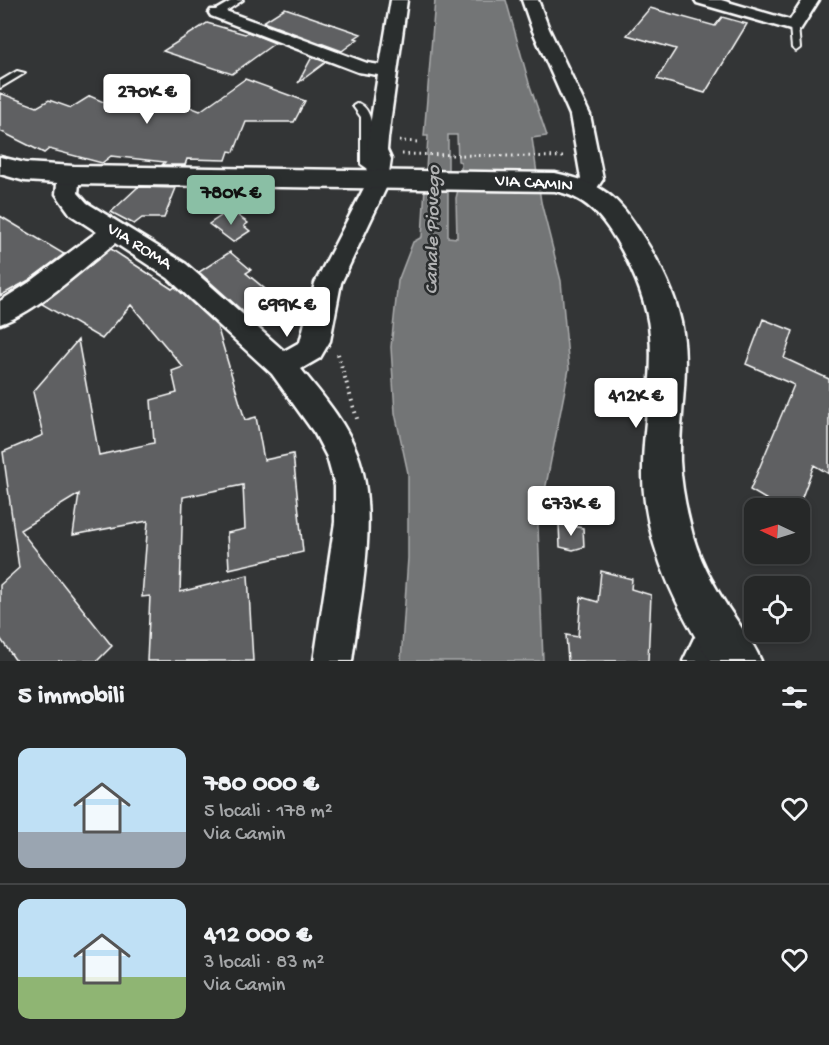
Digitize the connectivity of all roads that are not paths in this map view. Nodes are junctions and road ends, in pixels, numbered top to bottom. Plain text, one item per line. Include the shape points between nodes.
1 (239, 0) edge
2 (386, 0) edge
3 (399, 0) edge
4 (530, 0) edge
5 (703, 0) edge
6 (811, 0) edge
7 (217, 13) joint
8 (794, 26) junction
9 (392, 40) junction
10 (796, 48) dead end
11 (387, 71) junction
12 (20, 74) dead end
13 (0, 85) edge
14 (358, 106) dead end
15 (0, 165) edge
16 (383, 168) junction
17 (74, 175) junction
18 (571, 176) junction
19 (114, 231) junction
20 (0, 314) edge
21 (282, 366) junction
22 (721, 654) edge
23 (333, 661) edge

1 - 7 lane
2 - 9 street
3 - 9 street
4 - 18 street via 587,142 592,178
5 - 8 street
6 - 8 street
7 - 11 street via 364,68
8 - 10 lane
9 - 11 street
11 - 16 street via 377,150
12 - 13 lane
14 - 16 lane via 366,117 366,164
15 - 17 street via 25,172
16 - 17 street, VIA CAMIN
16 - 18 street, VIA CAMIN via 413,179
16 - 21 street via 328,284 316,341 310,350
17 - 19 street, VIA ROMA via 67,194 78,209
18 - 22 street, VIA CAMIN via 612,209 645,263 663,315 666,379 661,462 669,527 680,562
19 - 20 street
19 - 21 street, VIA ROMA via 177,271
21 - 23 street, VIA ROMA via 326,424 342,454 351,486 352,522

